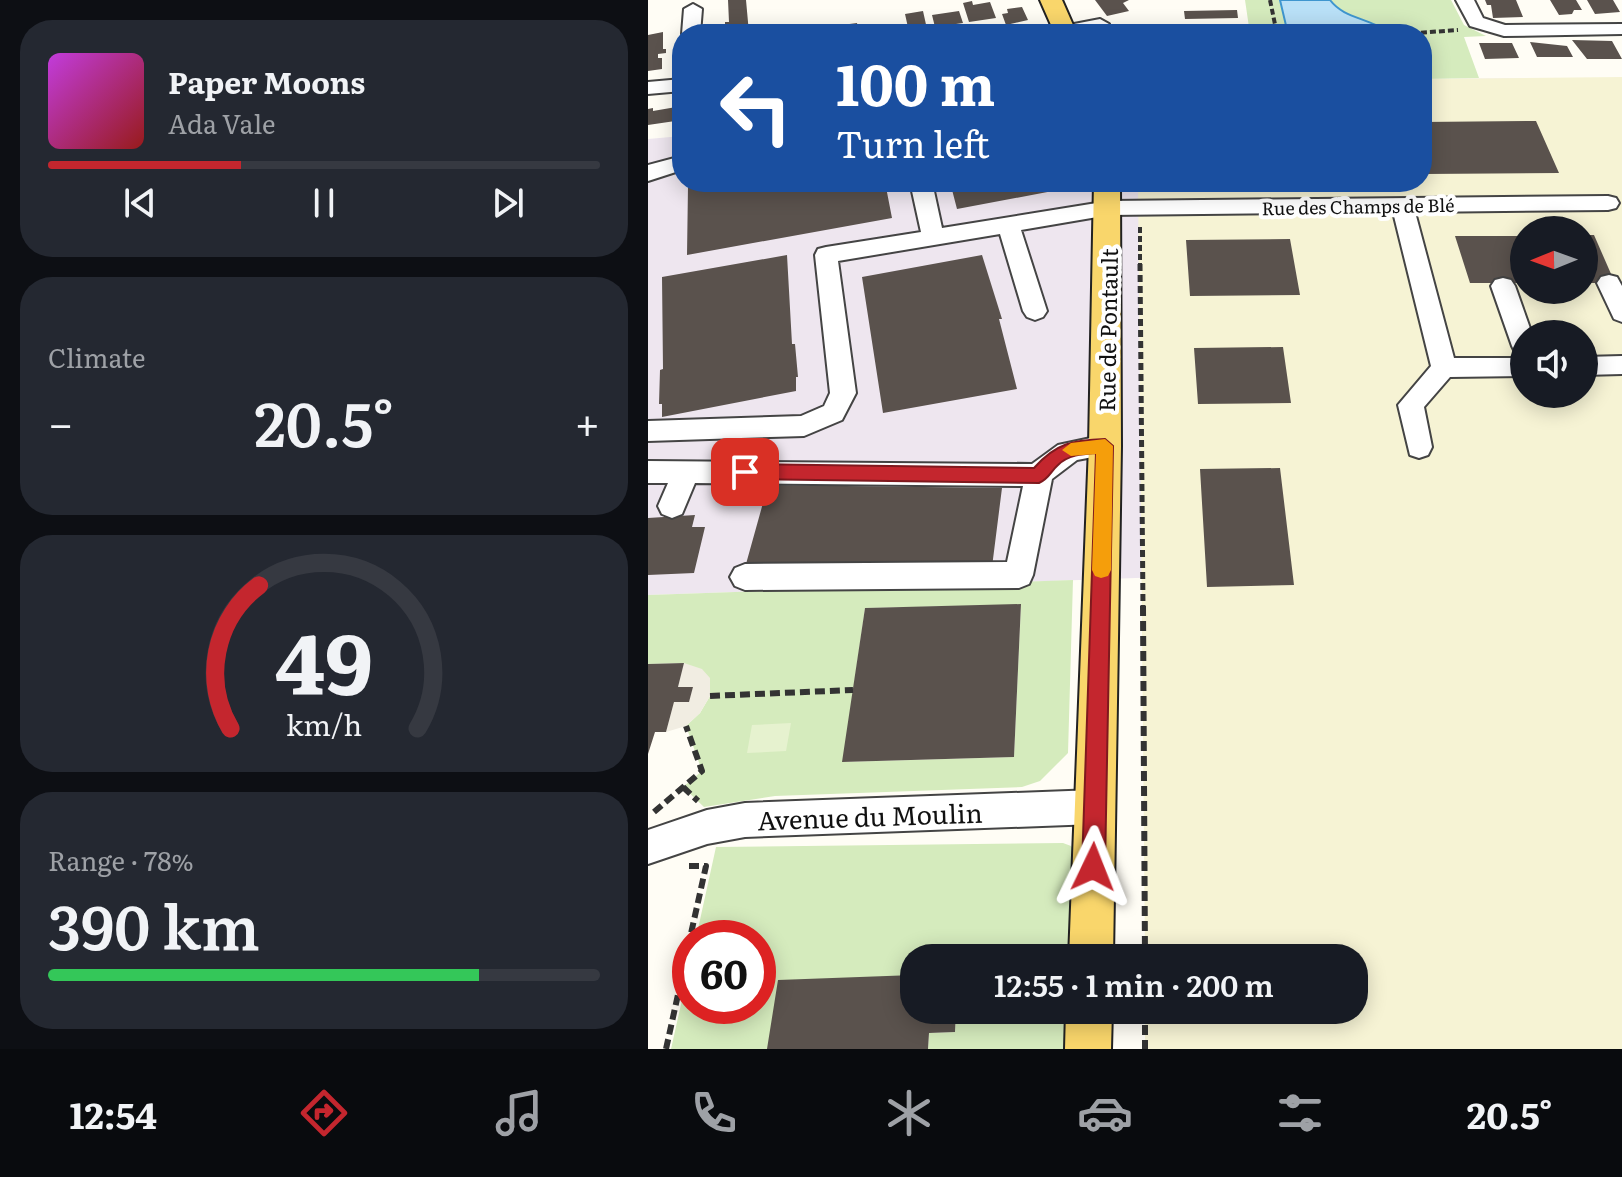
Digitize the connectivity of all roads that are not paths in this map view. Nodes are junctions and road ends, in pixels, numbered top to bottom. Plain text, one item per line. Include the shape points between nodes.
1 (1051, 0) edge
2 (1465, 0) edge
3 (693, 9) dead end
4 (692, 24) edge
5 (1058, 24) edge
6 (1622, 29) edge
7 (672, 86) edge
8 (648, 88) edge
9 (672, 165) edge
10 (648, 174) edge
11 (923, 192) edge
12 (1119, 199) edge
13 (1608, 203) dead end
14 (1402, 206) junction
15 (1008, 223) junction
16 (933, 236) junction
17 (1609, 283) dead end
18 (1503, 286) dead end
19 (1035, 311) dead end
20 (1622, 313) edge
21 (1515, 320) edge
22 (1622, 365) edge
23 (1598, 366) edge
24 (1510, 367) edge
25 (1444, 368) junction
26 (648, 431) edge
27 (1105, 446) junction
28 (1419, 447) dead end
29 (686, 471) junction
30 (648, 472) edge
31 (1039, 475) junction
32 (672, 506) dead end
33 (745, 577) dead end
34 (1095, 807) junction
35 (660, 838) edge
36 (1091, 944) edge
37 (1089, 1024) edge
38 (1088, 1049) edge

1 - 5 main road
2 - 6 street via 1476,22 1496,30
3 - 4 street
7 - 8 street
9 - 10 street
11 - 16 street
12 - 14 street, Rue des Champs de Blé
12 - 15 street, Rue des Champs de Blé
12 - 27 main road, Rue de Pontault
13 - 14 street, Rue des Champs de Blé
14 - 25 street
15 - 16 street, Rue des Champs de Blé
15 - 19 street
16 - 26 street, Rue des Champs de Blé via 826,255 843,393 833,413 804,426
17 - 20 street
18 - 21 street
22 - 23 street
24 - 25 street
25 - 28 street via 1411,405
27 - 31 street via 1076,447 1054,457
27 - 34 main road, Rue de Pontault
29 - 30 street
29 - 31 street
29 - 32 street
31 - 33 street via 1019,575
34 - 35 street, Avenue du Moulin via 745,820
34 - 36 main road, Rue de Pontault
37 - 38 main road

